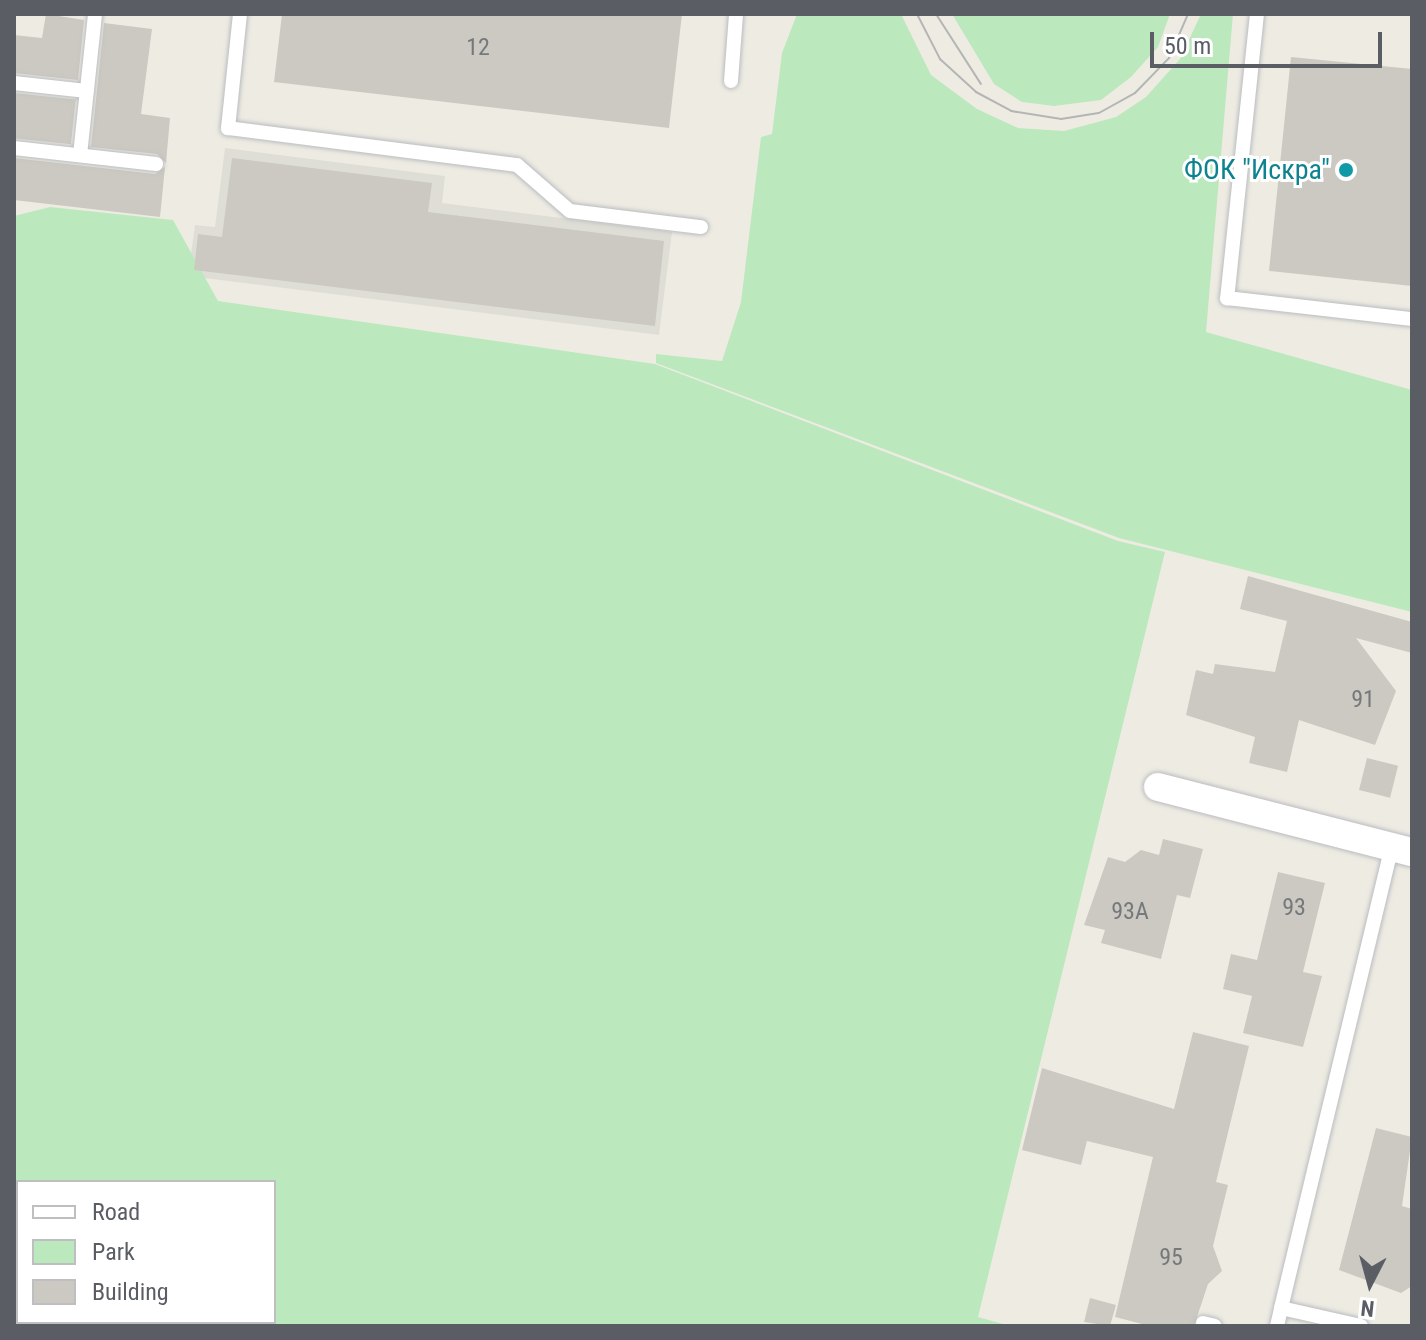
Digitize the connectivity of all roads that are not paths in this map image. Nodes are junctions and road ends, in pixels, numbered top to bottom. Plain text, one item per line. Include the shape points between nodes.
1 (95, 14) edge
2 (240, 14) edge
3 (736, 14) edge
4 (1257, 14) edge
5 (731, 81) dead end
6 (14, 83) edge
7 (87, 91) junction
8 (14, 148) edge
9 (80, 155) junction
10 (156, 164) dead end
11 (701, 227) dead end
12 (1412, 319) edge
13 (1158, 787) dead end
14 (1402, 849) edge
15 (1281, 1308) junction
16 (1277, 1326) edge
17 (1361, 1326) edge

1 - 7 lane
2 - 11 lane via 228,128 517,165 570,211
3 - 5 lane
4 - 12 lane via 1227,298
6 - 7 lane
7 - 9 lane
8 - 9 lane
9 - 10 lane
13 - 14 street
14 - 15 lane
15 - 16 lane
15 - 17 lane

